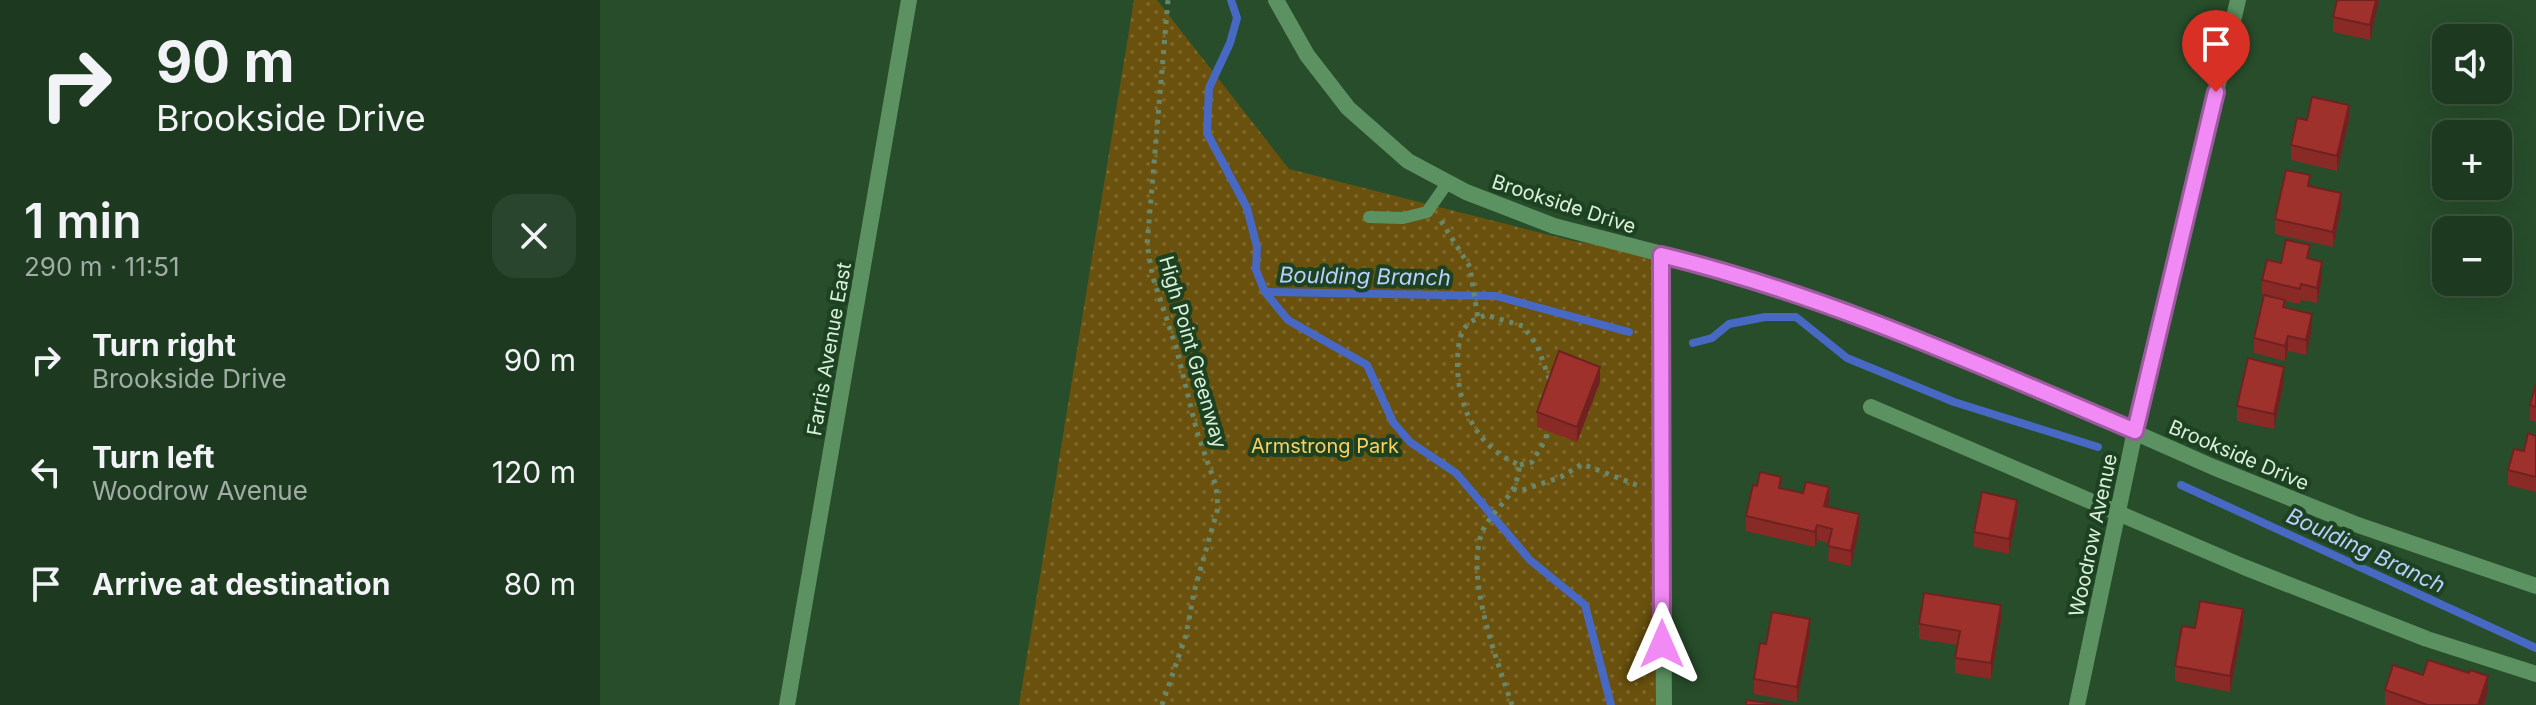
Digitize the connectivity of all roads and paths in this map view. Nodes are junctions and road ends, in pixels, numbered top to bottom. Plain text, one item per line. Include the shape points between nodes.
1 (909, 0) edge
2 (1168, 0) edge
3 (1276, 0) edge
4 (2238, 0) edge
5 (1448, 182) junction
6 (1427, 212) junction
7 (1369, 217) dead end
8 (1661, 255) junction
9 (1477, 316) junction
10 (1550, 393) edge
11 (1871, 407) dead end
12 (1548, 423) edge
13 (2135, 431) junction
14 (1520, 465) junction
15 (1513, 489) junction
16 (1662, 495) junction
17 (2119, 514) junction
18 (2536, 586) edge
19 (2536, 674) edge
20 (787, 705) edge
21 (1162, 705) edge
22 (1512, 705) edge
23 (1664, 705) edge
24 (2077, 705) edge

1 - 20 street, Farris Avenue East
2 - 21 path, High Point Greenway via 1147,245 1218,508
3 - 5 street, Brookside Drive via 1307,55 1348,108 1408,161
4 - 13 street, Woodrow Avenue
5 - 6 lane
5 - 8 street, Brookside Drive via 1554,226
6 - 7 lane
6 - 9 path via 1444,224 1466,259
8 - 13 street, Brookside Drive via 1843,309
8 - 16 street
9 - 10 path via 1523,326 1546,366
9 - 14 path via 1460,338 1460,398 1478,434 1506,460
11 - 17 street
12 - 14 path via 1546,439 1532,462
13 - 17 street, Woodrow Avenue
13 - 18 street, Brookside Drive via 2355,524
14 - 15 path
15 - 16 path via 1561,477 1582,464
15 - 22 path via 1482,531 1478,547 1480,596
16 - 23 street
17 - 19 street via 2427,639
17 - 24 street, Woodrow Avenue

